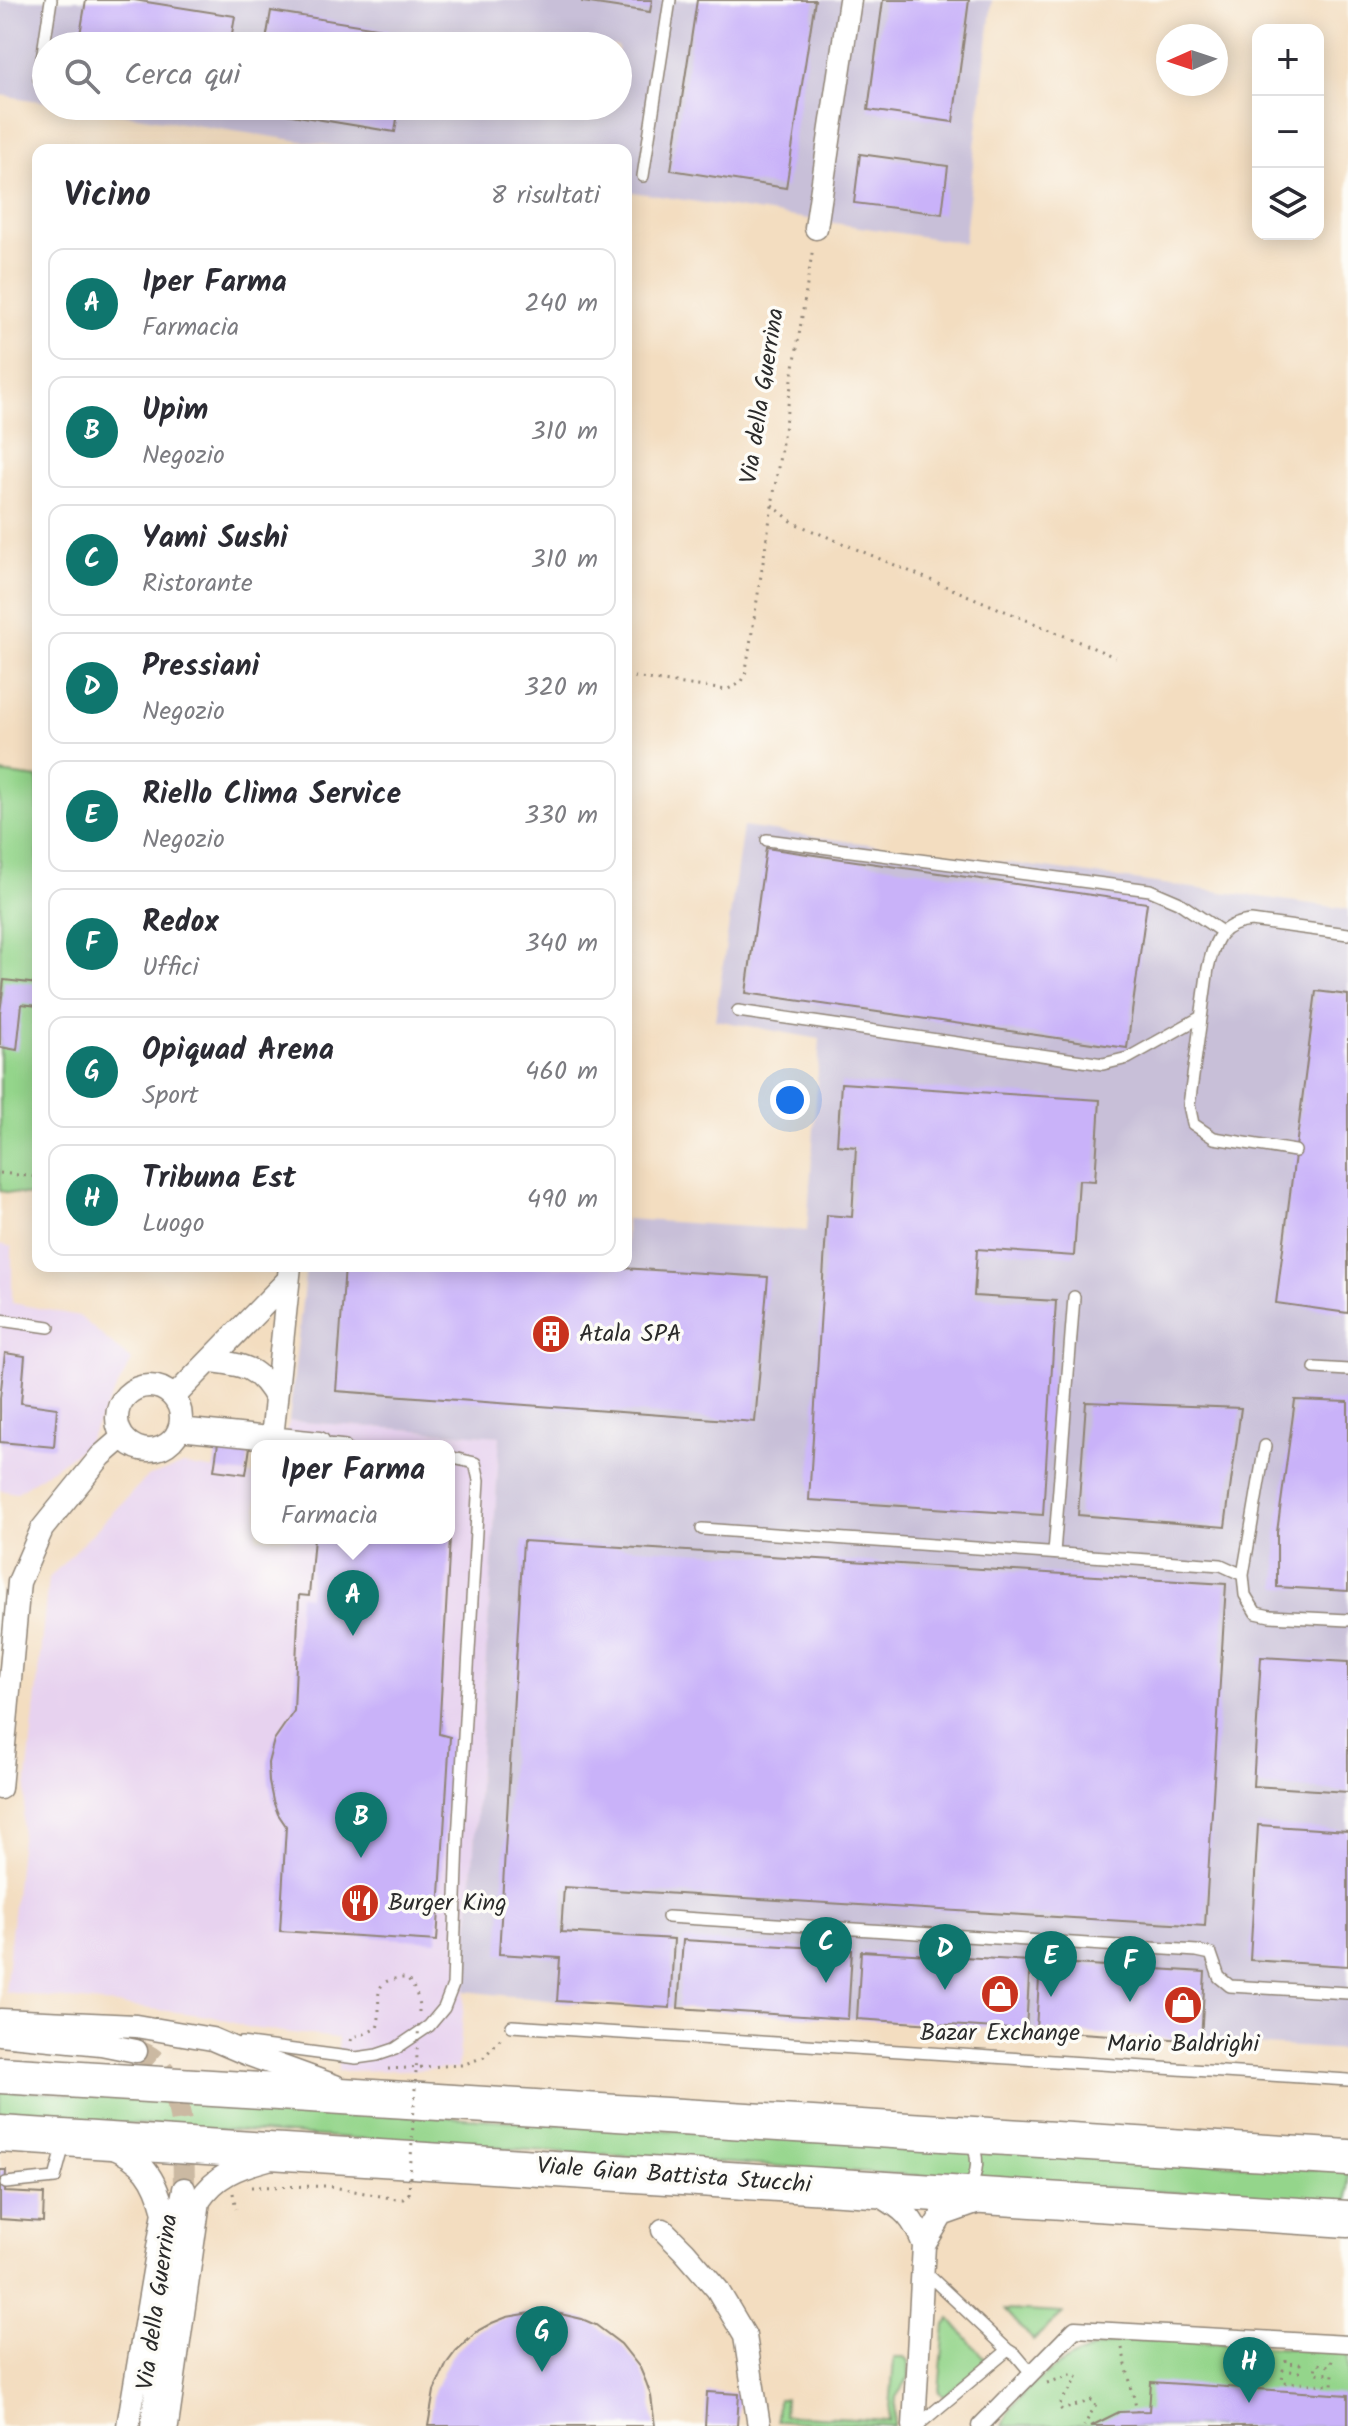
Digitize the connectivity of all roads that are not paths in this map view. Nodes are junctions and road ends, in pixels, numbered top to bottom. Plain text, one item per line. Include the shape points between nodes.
1 (51, 0) edge
2 (670, 0) edge
3 (850, 0) edge
4 (46, 32) edge
5 (643, 176) dead end
6 (816, 228) road end
7 (767, 840) dead end
8 (1222, 932) junction
9 (1348, 934) edge
10 (738, 1011) dead end
11 (1201, 1017) junction
12 (1295, 1151) dead end
13 (289, 1273) edge
14 (1074, 1297) dead end
15 (0, 1320) edge
16 (49, 1327) dead end
17 (209, 1361) junction
18 (1315, 1368) dead end
19 (1348, 1370) edge
20 (174, 1397) junction
21 (276, 1399) junction
22 (179, 1429) junction
23 (123, 1437) junction
24 (272, 1438) junction
25 (291, 1440) edge
26 (1265, 1446) dead end
27 (455, 1458) edge
28 (702, 1529) dead end
29 (1054, 1553) junction
30 (1243, 1575) junction
31 (1348, 1620) edge
32 (0, 1788) edge
33 (668, 1917) dead end
34 (1348, 1993) edge
35 (0, 2020) edge
36 (512, 2026) dead end
37 (0, 2034) edge
38 (212, 2039) junction
39 (136, 2051) tunnel mouth
40 (0, 2075) edge
41 (1348, 2080) edge
42 (363, 2096) junction
43 (0, 2134) edge
44 (969, 2134) junction
45 (78, 2138) junction
46 (295, 2152) junction
47 (1348, 2158) edge
48 (6, 2183) dead end
49 (865, 2188) junction
50 (184, 2189) tunnel mouth
51 (978, 2195) junction
52 (1348, 2219) edge
53 (663, 2230) dead end
54 (924, 2245) junction
55 (922, 2269) junction
56 (1340, 2344) edge
57 (1008, 2350) junction
58 (1027, 2379) junction
59 (128, 2426) edge
60 (152, 2426) edge
61 (167, 2426) edge
62 (759, 2426) edge
63 (915, 2426) edge
64 (980, 2426) edge

1 - 4 lane
2 - 5 lane
3 - 6 street
7 - 8 lane via 1150,890
8 - 9 lane via 1251,921
8 - 11 lane via 1212,948
10 - 11 lane via 1103,1064 1128,1058
11 - 12 lane via 1189,1105 1193,1124 1214,1138
13 - 17 street
13 - 21 street
14 - 29 lane
15 - 16 lane
17 - 20 street
17 - 21 street via 252,1369
18 - 19 lane
20 - 22 street
20 - 23 street via 158,1386 130,1391 117,1413
21 - 24 street
22 - 23 street via 158,1449 138,1448
22 - 24 street
23 - 32 street via 42,1529 19,1582
24 - 25 street
26 - 30 lane
27 - 38 lane via 475,1463 479,1480 453,1985 444,2008 429,2026 395,2049 356,2058
28 - 29 lane
29 - 30 lane via 1221,1565
30 - 31 lane via 1245,1595 1256,1613
33 - 34 lane via 1197,1951 1211,1954 1219,1977 1230,1986
35 - 38 street via 136,2026
36 - 41 lane
37 - 39 street
38 - 42 street
40 - 42 main road
42 - 44 main road
43 - 45 main road, Viale Gian Battista Stucchi
44 - 47 main road
44 - 51 lane via 977,2154
45 - 46 main road, Viale Gian Battista Stucchi
45 - 48 lane via 55,2178
45 - 59 street, Via della Guerrina via 125,2153 143,2167 158,2187 164,2212
46 - 49 main road, Viale Gian Battista Stucchi
46 - 61 street, Via della Guerrina via 242,2166 209,2186 199,2201
49 - 51 main road, Viale Gian Battista Stucchi
49 - 54 street via 906,2211
50 - 60 street, Via della Guerrina
51 - 52 main road, Viale Gian Battista Stucchi
51 - 54 street via 972,2205 942,2215
53 - 62 street via 717,2289 745,2336
54 - 55 street
55 - 57 lane
55 - 63 street
56 - 58 street via 1075,2329
57 - 58 lane
57 - 63 lane
58 - 64 street

